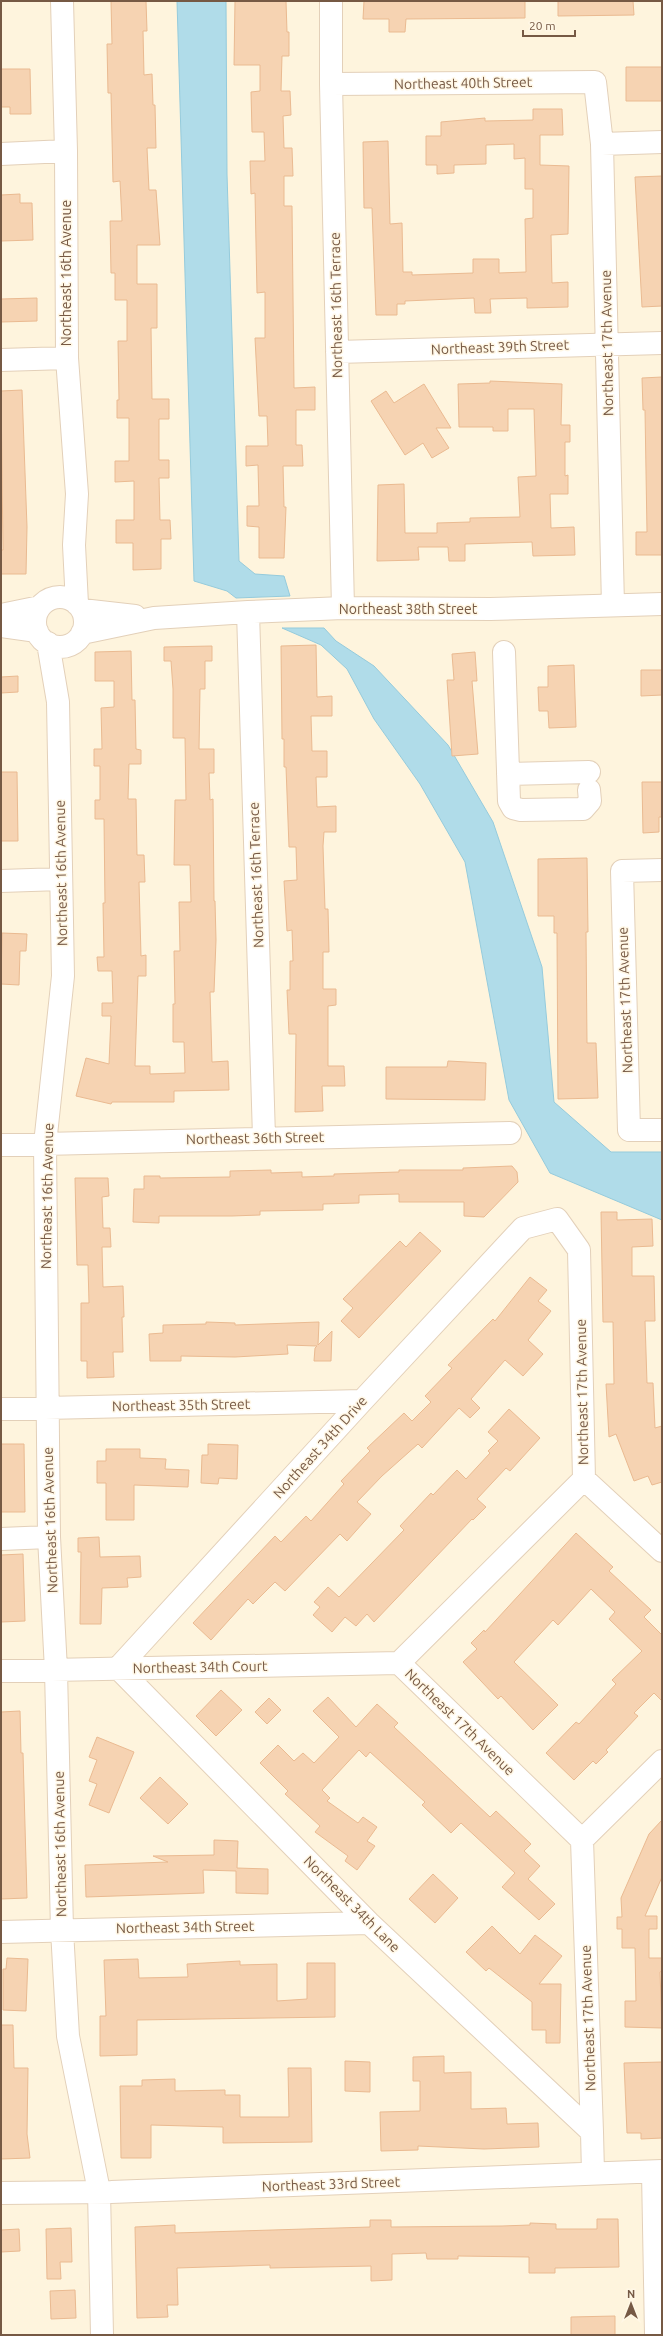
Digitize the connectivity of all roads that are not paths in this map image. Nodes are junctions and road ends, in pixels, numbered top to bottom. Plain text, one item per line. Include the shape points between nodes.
1 (62, 1) edge
2 (331, 1) edge
3 (595, 82) joint
4 (331, 84) junction
5 (662, 142) edge
6 (602, 144) junction
7 (66, 151) junction
8 (1, 154) edge
9 (607, 343) junction
10 (662, 343) edge
11 (337, 352) junction
12 (67, 358) junction
13 (1, 360) edge
14 (74, 545) junction
15 (47, 602) junction
16 (662, 604) edge
17 (612, 605) junction
18 (80, 607) junction
19 (343, 608) junction
20 (248, 612) junction
21 (1, 615) edge
22 (154, 618) junction
23 (1, 626) edge
24 (43, 637) junction
25 (77, 638) junction
26 (504, 652) dead end
27 (58, 702) junction
28 (508, 774) junction
29 (662, 870) edge
30 (60, 879) junction
31 (1, 881) edge
32 (662, 1130) edge
33 (510, 1133) dead end
34 (264, 1137) junction
35 (45, 1144) junction
36 (1, 1145) edge
37 (523, 1228) joint
38 (362, 1400) junction
39 (47, 1408) junction
40 (1, 1409) edge
41 (584, 1479) junction
42 (49, 1537) junction
43 (1, 1539) edge
44 (662, 1551) edge
45 (399, 1663) junction
46 (118, 1668) junction
47 (56, 1670) junction
48 (1, 1671) edge
49 (662, 1761) edge
50 (582, 1840) junction
51 (369, 1923) junction
52 (62, 1930) junction
53 (1, 1932) edge
54 (592, 2132) junction
55 (657, 2172) edge
56 (594, 2173) junction
57 (99, 2191) junction
58 (1, 2193) edge
59 (102, 2335) edge
60 (656, 2335) edge

1 - 7 street, Northeast 16th Avenue
2 - 4 street, Northeast 16th Terrace
3 - 4 street, Northeast 40th Street
3 - 6 street, Northeast 17th Avenue
4 - 11 street, Northeast 16th Terrace
5 - 6 street
6 - 9 street, Northeast 17th Avenue
7 - 8 street
7 - 12 street, Northeast 16th Avenue
9 - 10 street, Northeast 39th Street
9 - 11 street, Northeast 39th Street
9 - 17 street, Northeast 17th Avenue
11 - 19 street, Northeast 16th Terrace
12 - 13 street
12 - 14 street, Northeast 16th Avenue via 77,494
14 - 15 street, Northeast 16th Avenue
14 - 18 street, Northeast 16th Avenue
15 - 18 street via 70,599
15 - 21 street
15 - 24 street via 36,618
16 - 17 street, Northeast 38th Street
17 - 19 street, Northeast 38th Street via 490,609
18 - 22 street, Northeast 38th Street
18 - 25 street via 85,618
19 - 20 street, Northeast 38th Street
20 - 22 street, Northeast 38th Street
20 - 34 street, Northeast 16th Terrace
22 - 25 street, Northeast 38th Street
23 - 24 street
24 - 25 street via 56,646
24 - 27 street, Northeast 16th Avenue
25 - 27 street, Northeast 16th Avenue
26 - 28 street
27 - 30 street, Northeast 16th Avenue
28 - 28 street via 589,781 590,802 582,809 513,808 509,801
29 - 32 street, Northeast 17th Avenue via 622,870 629,1130
30 - 31 street
30 - 35 street, Northeast 16th Avenue via 63,976
33 - 34 street, Northeast 36th Street
34 - 35 street, Northeast 36th Street
35 - 36 street, Northeast 36th Street
35 - 39 street, Northeast 16th Avenue
37 - 38 street, Northeast 34th Drive
37 - 41 street, Northeast 17th Avenue via 557,1219 579,1250
38 - 39 street, Northeast 35th Street
38 - 46 street, Northeast 34th Drive
39 - 40 street, Northeast 35th Street
39 - 42 street, Northeast 16th Avenue
41 - 44 street
41 - 45 street, Northeast 17th Avenue
42 - 43 street
42 - 47 street, Northeast 16th Avenue
45 - 46 street, Northeast 34th Court
45 - 50 street, Northeast 17th Avenue
46 - 47 street, Northeast 34th Court
46 - 51 street, Northeast 34th Lane
47 - 48 street, Northeast 34th Court
47 - 52 street, Northeast 16th Avenue
49 - 50 street
50 - 54 street, Northeast 17th Avenue
51 - 52 street, Northeast 34th Street
51 - 54 street, Northeast 34th Lane
52 - 53 street, Northeast 34th Street
52 - 57 street, Northeast 16th Avenue via 68,2036
54 - 56 street, Northeast 17th Avenue
55 - 56 street, Northeast 33rd Street
55 - 60 street
56 - 57 street, Northeast 33rd Street
57 - 58 street, Northeast 33rd Street
57 - 59 street, Northeast 16th Avenue

